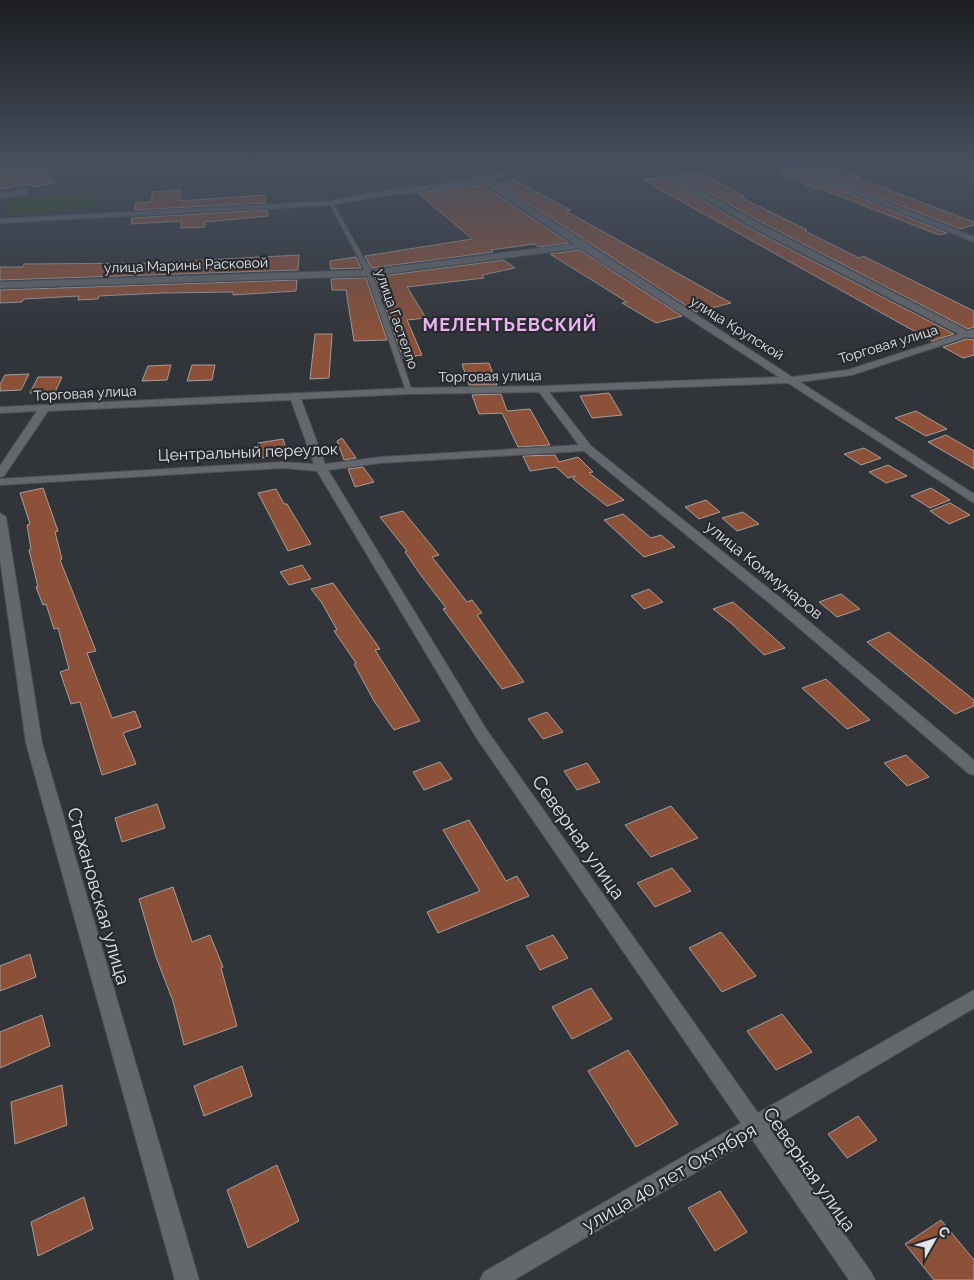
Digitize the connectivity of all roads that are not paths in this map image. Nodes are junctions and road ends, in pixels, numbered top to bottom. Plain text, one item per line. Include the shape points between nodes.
1 (343, 224) edge
2 (549, 224) edge
3 (753, 224) edge
4 (934, 224) edge
5 (974, 240) edge
6 (581, 246) junction
7 (370, 273) junction
8 (0, 285) edge
9 (972, 334) edge
10 (792, 380) junction
11 (542, 389) junction
12 (409, 391) junction
13 (295, 397) junction
14 (44, 409) junction
15 (0, 410) edge
16 (587, 448) junction
17 (321, 468) junction
18 (0, 474) edge
19 (0, 482) edge
20 (974, 499) edge
21 (0, 517) edge
22 (974, 769) edge
23 (974, 998) edge
24 (755, 1127) junction
25 (188, 1280) edge
26 (492, 1280) edge
27 (863, 1280) edge

1 - 7 lane, улица Гастелло
2 - 6 street, улица Крупской
3 - 9 street
4 - 5 street
6 - 7 street, улица Марины Расковой
6 - 10 street, улица Крупской
7 - 8 street, улица Марины Расковой
7 - 12 lane, улица Гастелло
9 - 10 street, Торговая улица via 849,373
10 - 11 street, Торговая улица
10 - 20 street, улица Крупской
11 - 12 street, Торговая улица
11 - 16 street, улица Коммунаров
12 - 13 street, Торговая улица
13 - 14 street, Торговая улица
13 - 17 street, Северная улица
14 - 15 street, Торговая улица
14 - 18 street
16 - 17 street, Центральный переулок via 381,460
16 - 22 street, улица Коммунаров via 790,612
17 - 19 street, Центральный переулок via 282,464
17 - 24 street, Северная улица via 481,733
21 - 25 street, Стахановская улица via 34,743
23 - 24 street, улица 40 лет Октября
24 - 26 street, улица 40 лет Октября
24 - 27 street, Северная улица

